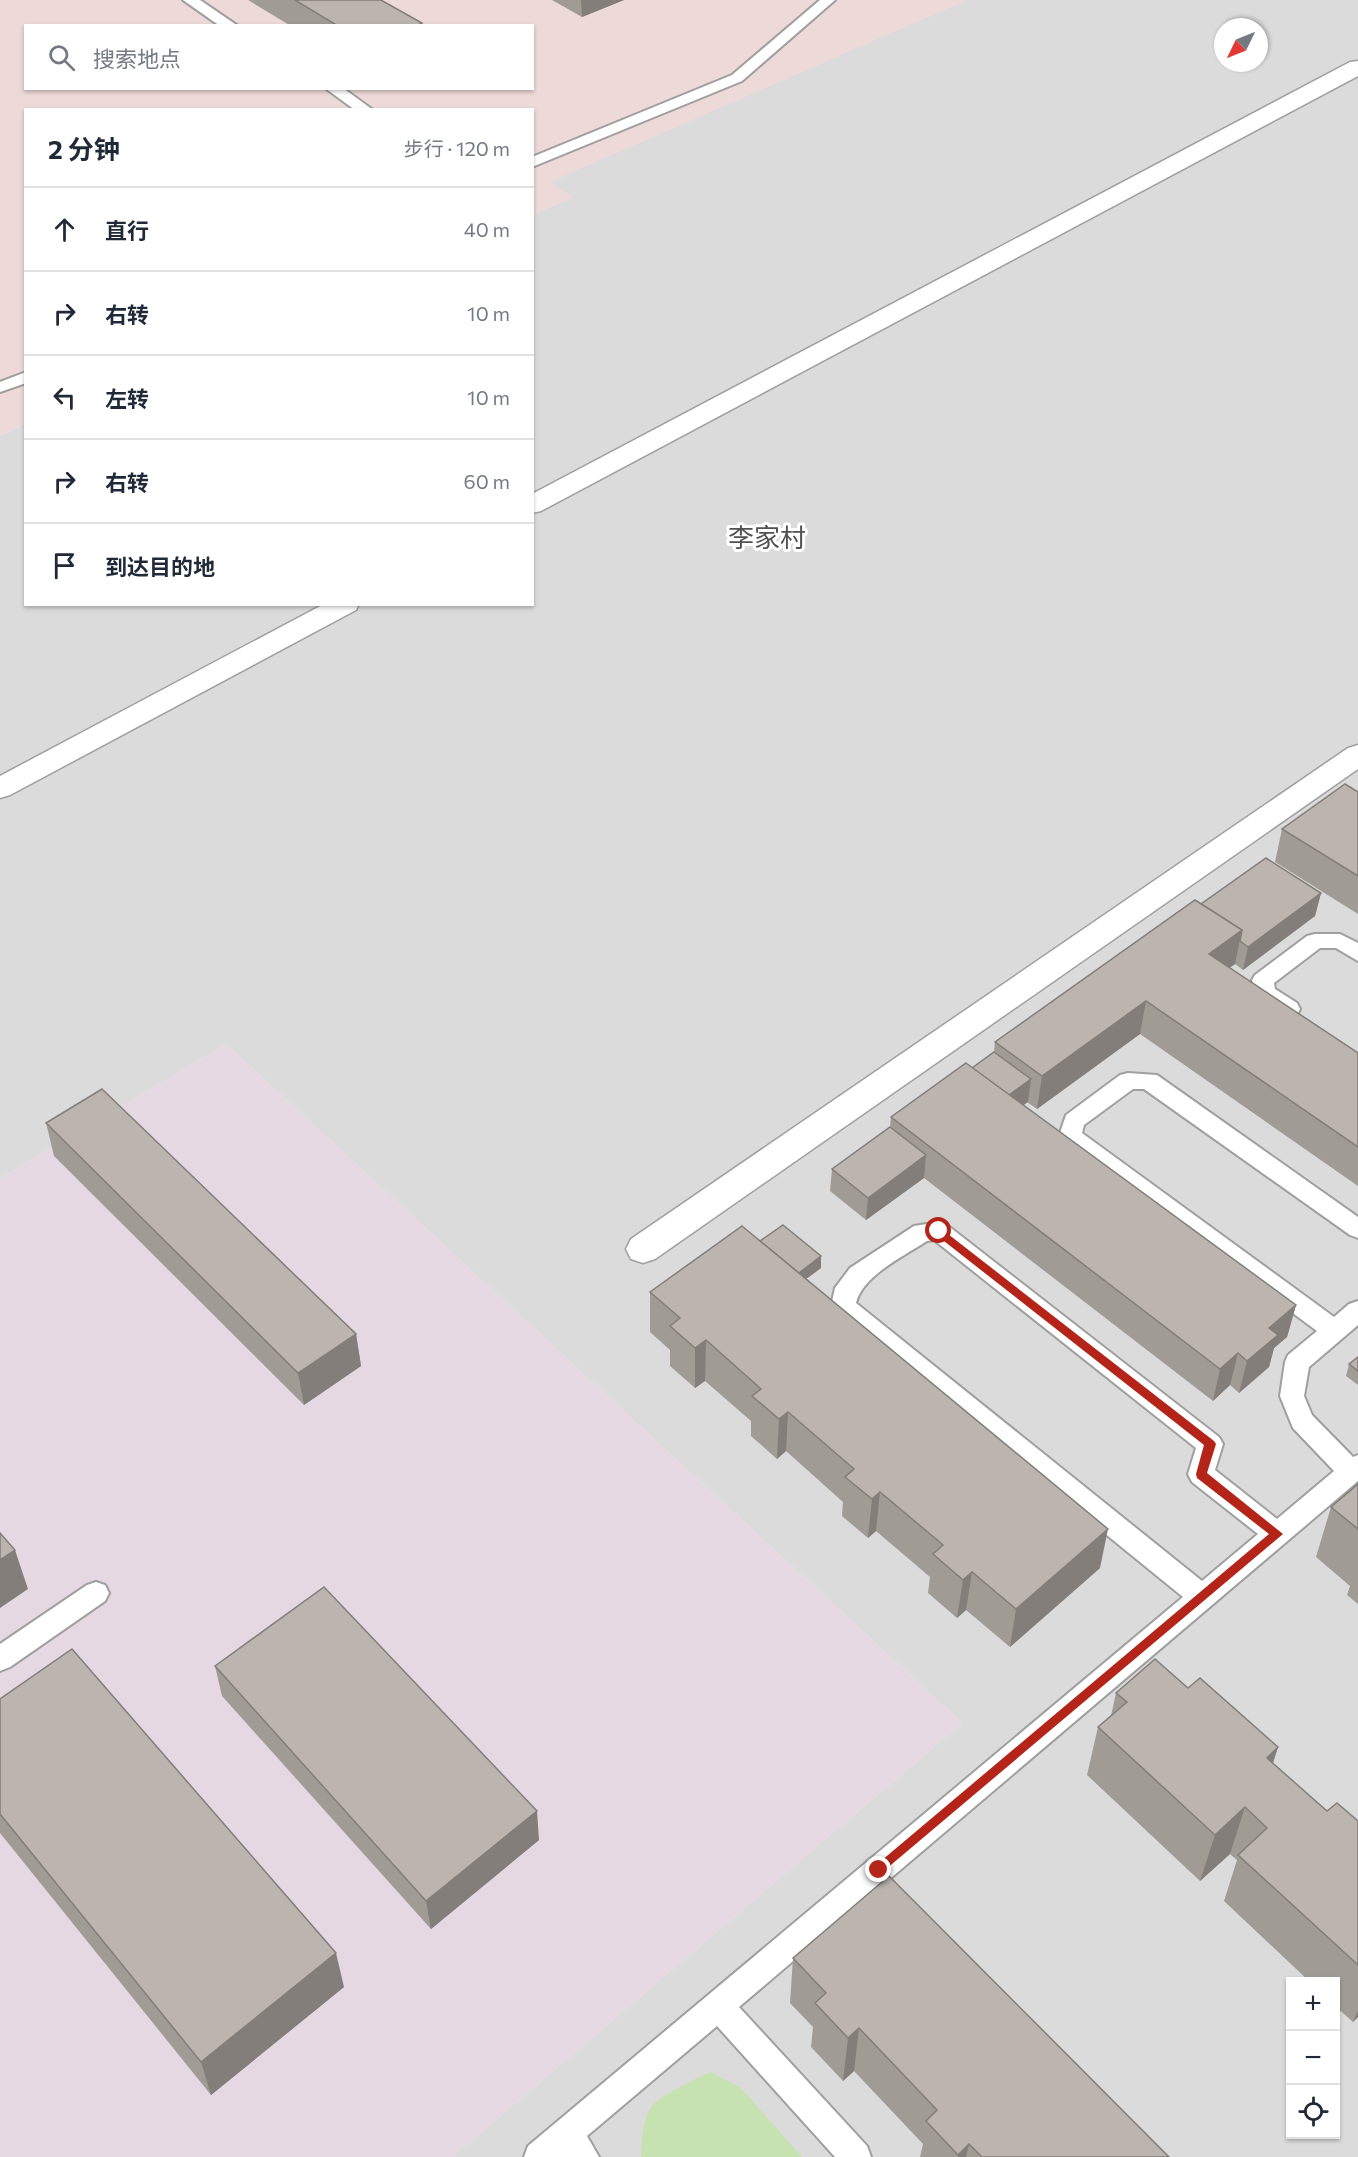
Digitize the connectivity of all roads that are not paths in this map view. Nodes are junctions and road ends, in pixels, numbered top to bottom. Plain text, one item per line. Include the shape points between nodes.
1 (190, 0) edge
2 (828, 0) edge
3 (228, 24) edge
4 (1358, 68) edge
5 (335, 90) edge
6 (363, 108) edge
7 (534, 162) edge
8 (24, 378) edge
9 (2, 387) dead end
10 (534, 504) edge
11 (342, 606) edge
12 (1358, 755) edge
13 (0, 788) edge
14 (1358, 953) edge
15 (1302, 1018) edge
16 (1358, 1229) edge
17 (643, 1249) dead end
18 (1358, 1311) edge
19 (1334, 1331) junction
20 (1354, 1469) edge
21 (1277, 1534) junction
22 (96, 1593) dead end
23 (1202, 1598) junction
24 (0, 1659) edge
25 (718, 2005) junction
26 (575, 2146) edge
27 (539, 2157) edge
28 (856, 2157) edge

1 - 3 lane
2 - 7 lane via 737,78
4 - 10 street
5 - 6 lane
8 - 9 lane
11 - 13 street
12 - 17 street
14 - 15 lane via 1340,941 1315,941 1263,980 1265,993
16 - 19 lane via 1149,1081 1128,1081 1074,1121 1070,1136
18 - 19 lane
19 - 20 lane via 1297,1362 1292,1396 1302,1421
20 - 21 lane
21 - 23 lane
21 - 23 lane via 1201,1474 1210,1444 939,1231 922,1232 858,1275 847,1288 843,1306
22 - 24 lane
23 - 25 lane via 1150,1656 887,1878
25 - 26 lane
25 - 28 lane
26 - 27 lane

